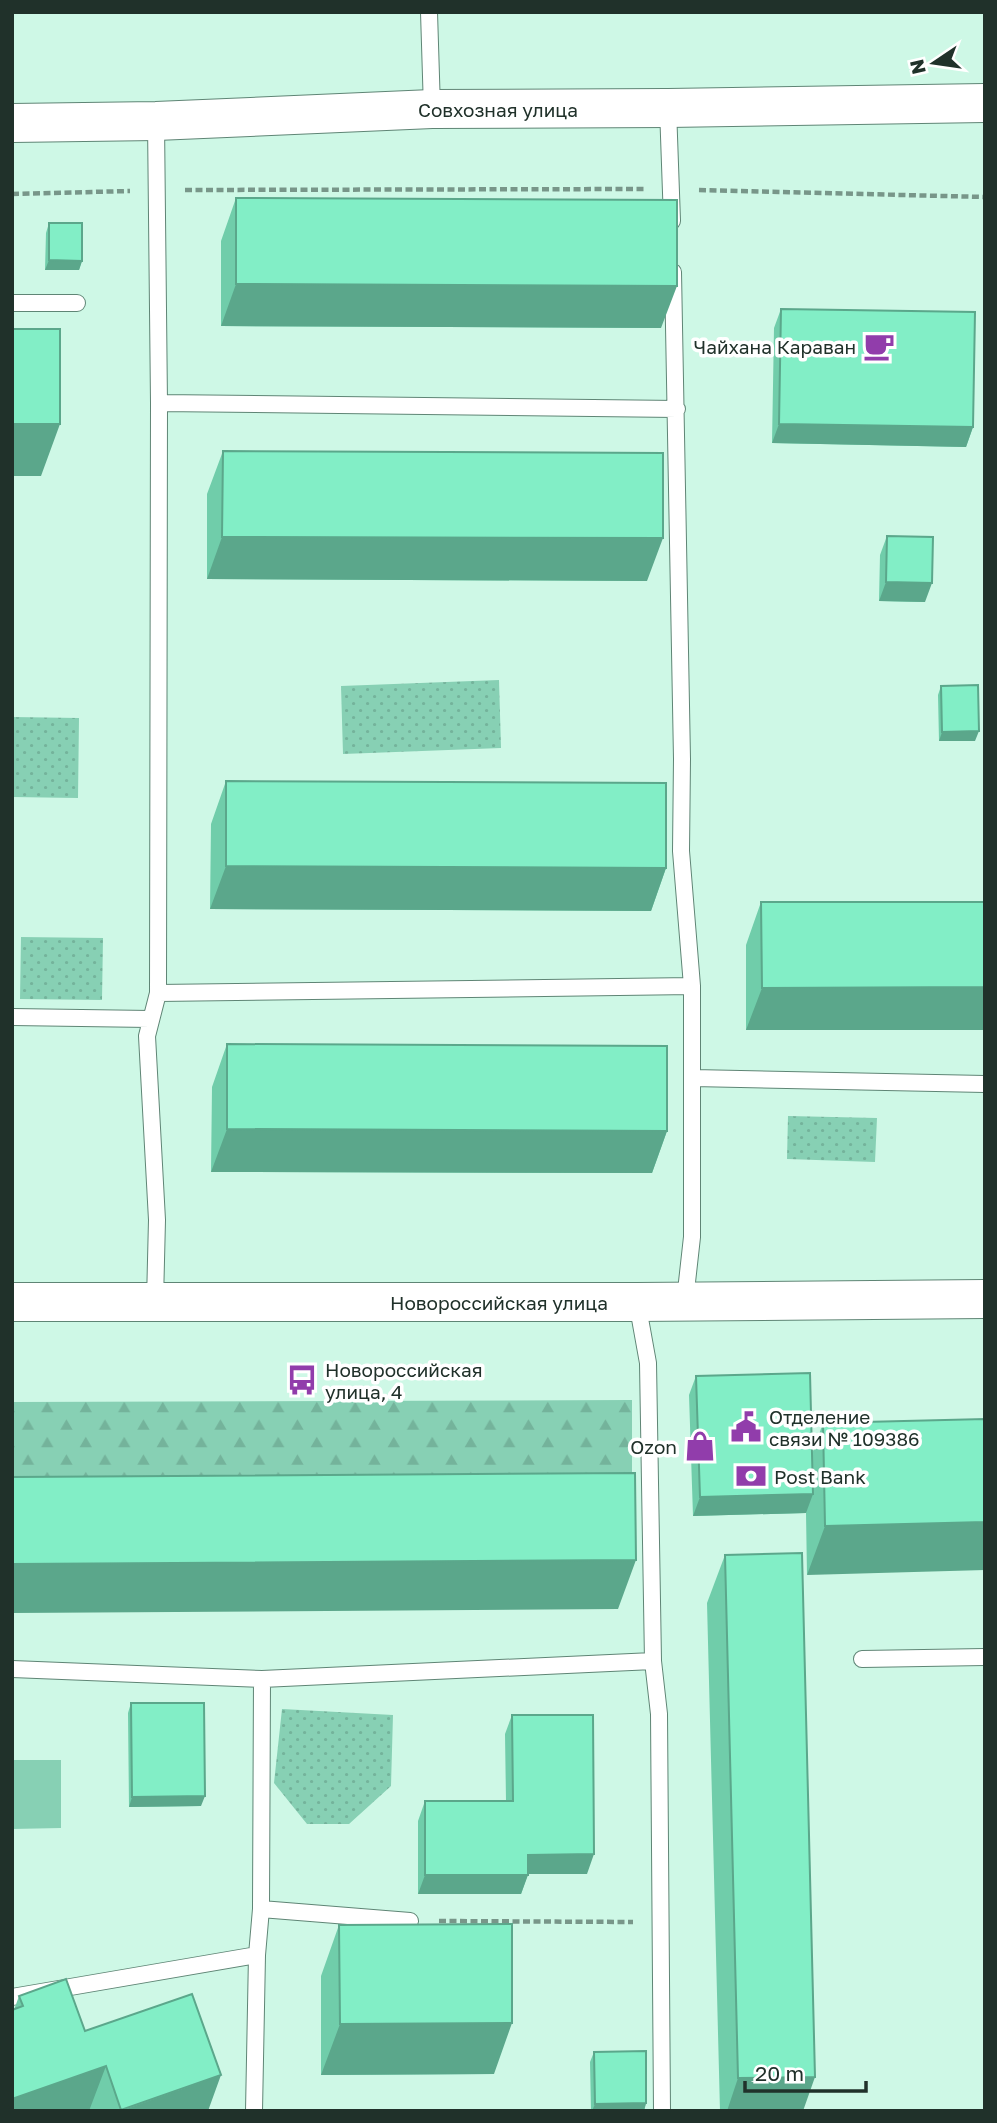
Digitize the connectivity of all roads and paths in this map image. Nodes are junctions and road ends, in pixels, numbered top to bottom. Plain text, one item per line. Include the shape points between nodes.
1 (429, 12) edge
2 (985, 103) edge
3 (668, 108) junction
4 (432, 109) junction
5 (156, 121) junction
6 (12, 124) edge
7 (671, 189) junction
8 (157, 190) junction
9 (12, 194) edge
10 (985, 197) edge
11 (672, 230) edge
12 (673, 258) edge
13 (12, 303) edge
14 (77, 303) dead end
15 (159, 403) junction
16 (677, 409) junction
17 (692, 986) junction
18 (158, 993) junction
19 (12, 1017) edge
20 (150, 1019) junction
21 (693, 1078) junction
22 (985, 1084) edge
23 (985, 1299) edge
24 (685, 1300) junction
25 (155, 1301) junction
26 (12, 1302) edge
27 (637, 1302) junction
28 (985, 1657) edge
29 (862, 1659) dead end
30 (653, 1661) junction
31 (12, 1669) edge
32 (262, 1679) junction
33 (261, 1909) junction
34 (410, 1921) joint
35 (660, 1922) junction
36 (257, 1955) junction
37 (12, 1997) edge
38 (254, 2111) edge
39 (662, 2111) edge

1 - 4 lane
2 - 3 street, Совхозная улица
3 - 4 street, Совхозная улица
3 - 7 lane
4 - 5 street, Совхозная улица
5 - 6 street, Совхозная улица
5 - 8 lane
7 - 8 path
7 - 10 path
7 - 11 lane
8 - 9 path
8 - 15 lane
12 - 16 lane
13 - 14 lane
15 - 16 lane
15 - 18 lane
16 - 17 lane via 681,851
17 - 18 lane
17 - 21 lane
18 - 20 lane
19 - 20 lane
20 - 25 lane
21 - 22 lane
21 - 24 lane via 692,1237
23 - 24 street, Новороссийская улица
24 - 27 street, Новороссийская улица
25 - 26 street, Новороссийская улица
25 - 27 street, Новороссийская улица
27 - 30 lane via 648,1363
28 - 29 lane
30 - 32 lane
30 - 35 lane via 659,1714
31 - 32 lane
32 - 33 lane
33 - 34 lane
33 - 36 lane
34 - 35 path
35 - 39 lane
36 - 37 lane
36 - 38 lane

